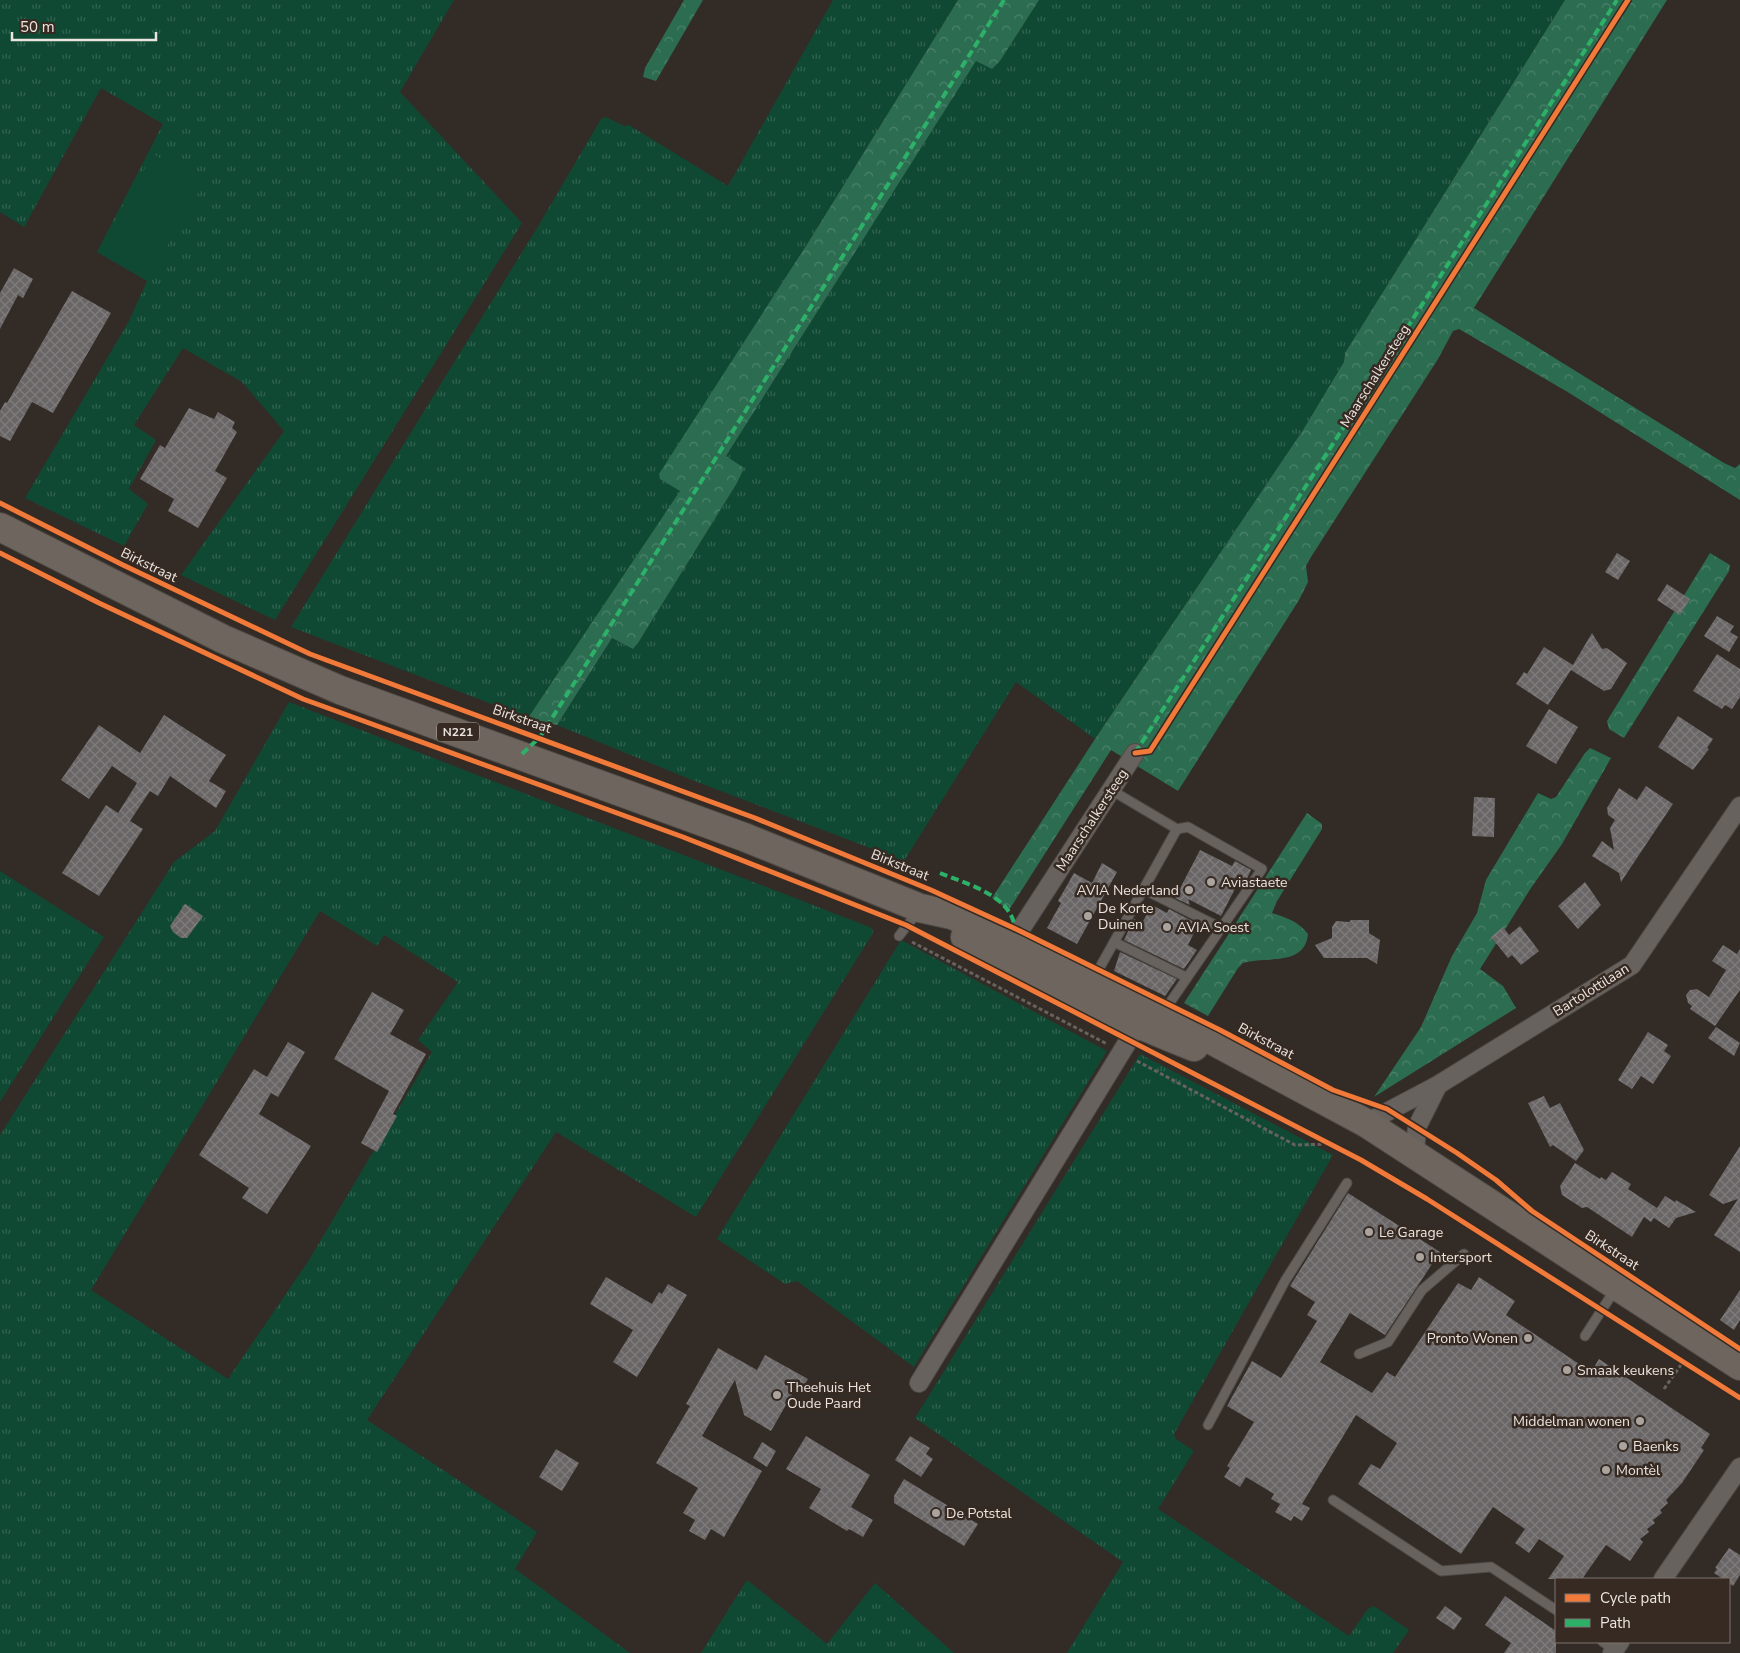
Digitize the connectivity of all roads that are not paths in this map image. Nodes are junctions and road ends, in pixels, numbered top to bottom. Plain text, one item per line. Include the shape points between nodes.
1 (0, 528) edge
2 (1135, 753) dead end
3 (1111, 790) junction
4 (1740, 806) edge
5 (1177, 829) junction
6 (1143, 889) junction
7 (924, 910) junction
8 (1221, 928) junction
9 (899, 936) dead end
10 (1013, 941) junction
11 (1114, 942) junction
12 (1096, 975) junction
13 (1186, 978) junction
14 (1043, 980) junction
15 (1102, 1008) junction
16 (1156, 1014) junction
17 (1438, 1085) junction
18 (1366, 1123) junction
19 (1415, 1152) junction
20 (1347, 1183) dead end
21 (1464, 1254) dead end
22 (1614, 1291) junction
23 (1585, 1336) dead end
24 (1360, 1354) dead end
25 (1740, 1366) edge
26 (919, 1383) dead end
27 (1740, 1385) edge
28 (1208, 1425) dead end
29 (1740, 1467) edge
30 (1333, 1500) dead end
31 (1664, 1578) edge
32 (1555, 1609) edge

1 - 7 main road, Birkstraat / N221 via 223,639 340,690 716,827
2 - 3 street, Maarschalkersteeg
3 - 5 lane
3 - 10 street, Maarschalkersteeg
4 - 17 street, Bartolottilaan via 1632,965
5 - 6 lane
5 - 8 lane via 1188,827 1262,869
6 - 8 lane
6 - 11 lane
7 - 9 lane
7 - 10 main road, Birkstraat / N221 via 952,915
7 - 14 main road, Birkstraat / N221 via 948,928
8 - 13 lane
10 - 12 main road, Birkstraat / N221
11 - 12 lane
11 - 13 lane
12 - 14 street via 1078,988
12 - 15 street
12 - 16 main road, Birkstraat / N221
13 - 16 lane
14 - 15 main road, Birkstraat / N221
15 - 16 main road, Birkstraat / N221
16 - 18 main road, Birkstraat / N221
16 - 22 main road, Birkstraat / N221 via 1202,1051 1315,1124 1379,1148
16 - 26 street
17 - 18 street, Bartolottilaan
17 - 19 street via 1418,1127
18 - 19 main road, Birkstraat / N221
19 - 22 main road, Birkstraat / N221
20 - 28 lane via 1285,1281
21 - 24 lane via 1422,1290 1388,1342
22 - 23 lane
22 - 25 main road, Birkstraat / N221
22 - 27 main road, Birkstraat / N221
29 - 31 street
30 - 32 lane via 1441,1571 1491,1567

